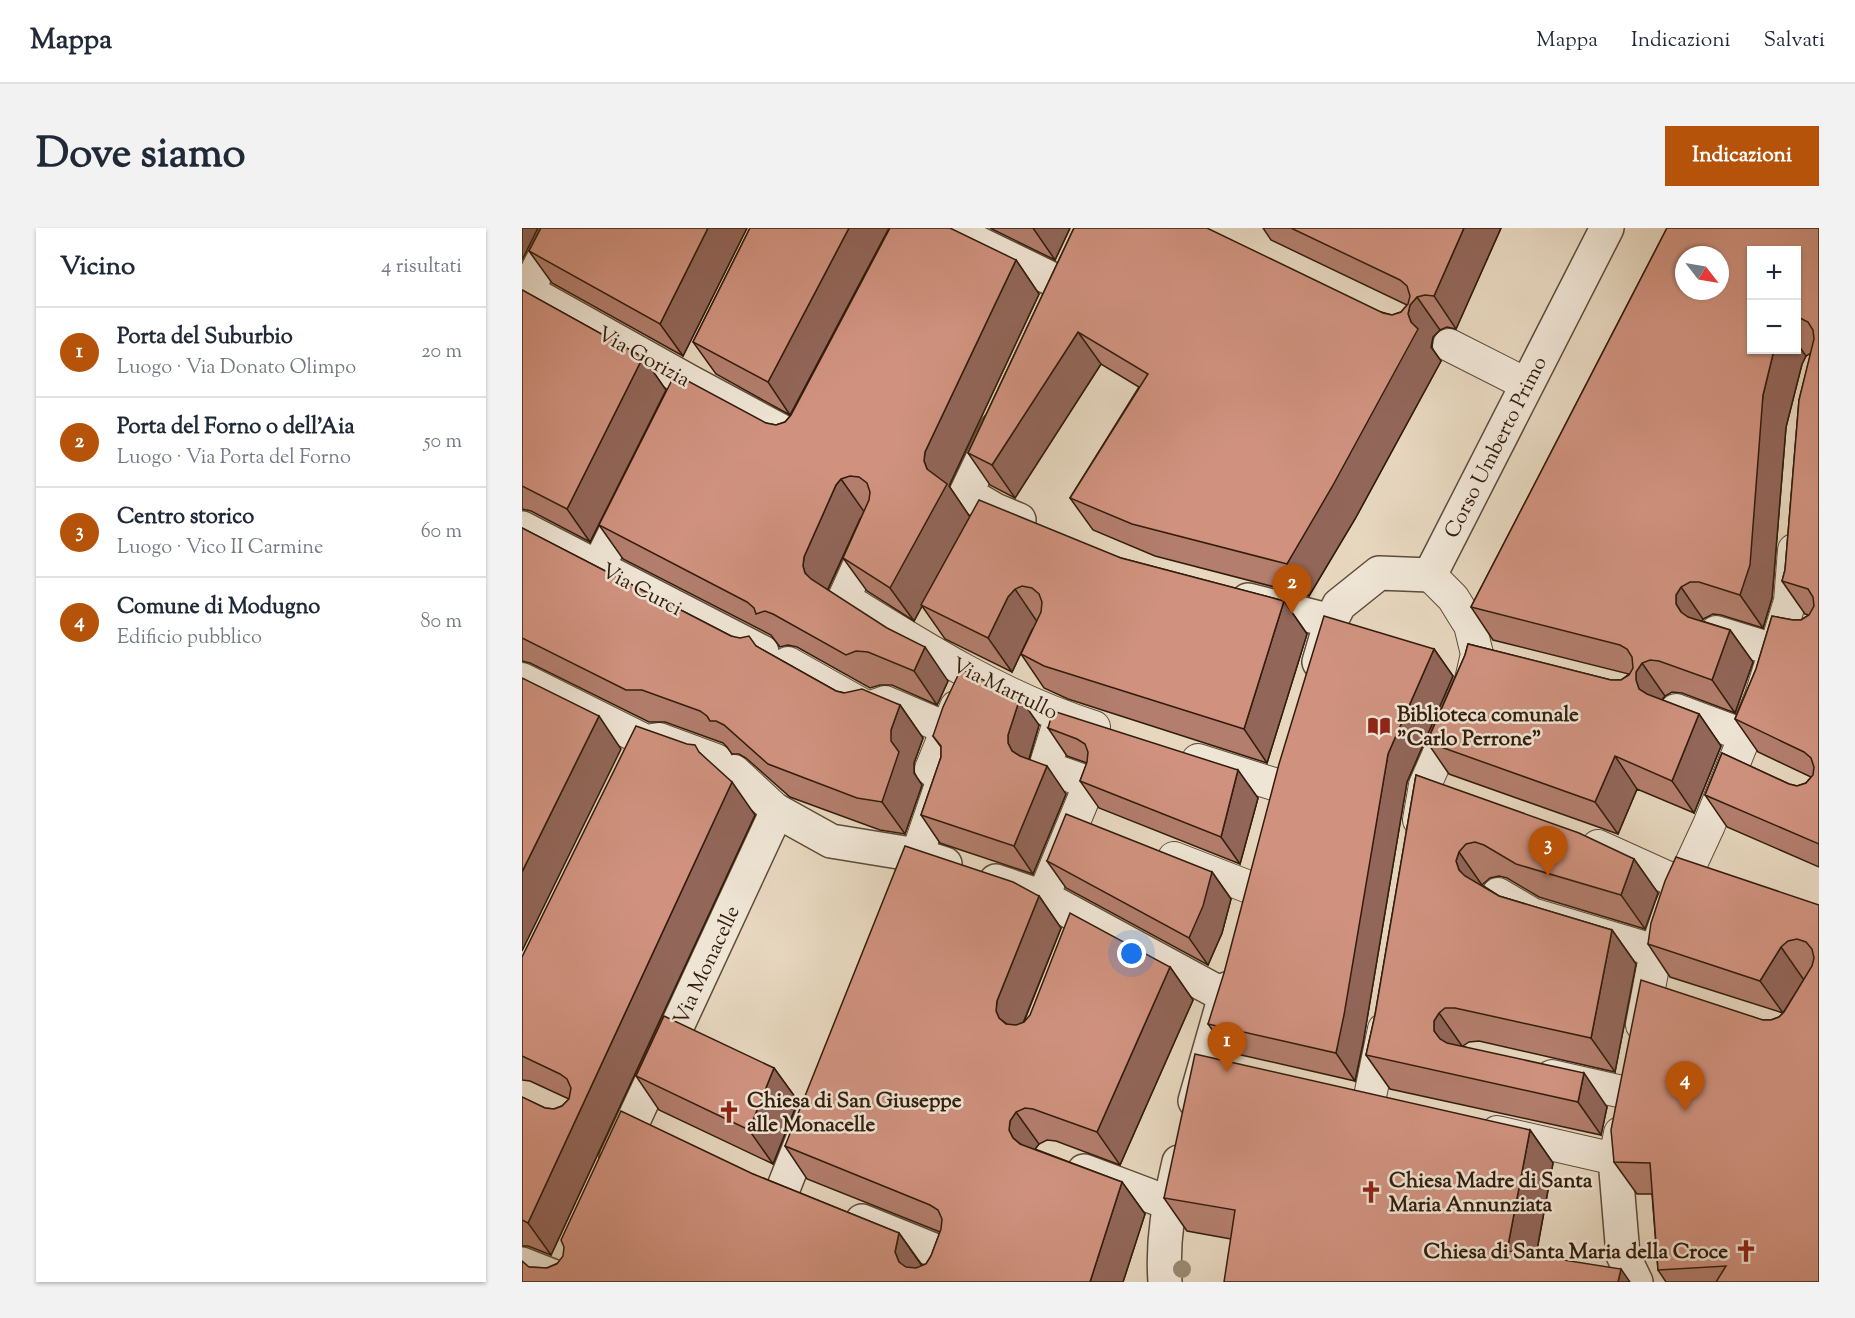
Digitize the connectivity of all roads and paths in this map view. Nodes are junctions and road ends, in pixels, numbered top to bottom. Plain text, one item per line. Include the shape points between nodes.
1 (559, 228) edge
2 (947, 228) edge
3 (1607, 228) edge
4 (524, 293) edge
5 (1049, 316) edge
6 (1449, 345) dead end
7 (706, 352) edge
8 (690, 382) junction
9 (1526, 384) junction
10 (1010, 400) edge
11 (815, 408) edge
12 (675, 413) edge
13 (644, 475) edge
14 (1796, 520) edge
15 (876, 526) edge
16 (522, 528) edge
17 (1048, 533) edge
18 (598, 567) junction
19 (1430, 575) junction
20 (1217, 592) edge
21 (1335, 613) junction
22 (1716, 632) edge
23 (1789, 637) junction
24 (775, 657) joint
25 (1034, 668) edge
26 (972, 673) junction
27 (1311, 687) edge
28 (526, 690) edge
29 (1020, 697) junction
30 (1676, 711) edge
31 (1061, 717) junction
32 (946, 728) junction
33 (1116, 734) edge
34 (646, 741) junction
35 (1170, 751) edge
36 (1291, 753) edge
37 (1746, 756) junction
38 (630, 772) edge
39 (1425, 784) junction
40 (1280, 786) junction
41 (1457, 796) edge
42 (777, 811) junction
43 (1272, 820) edge
44 (1577, 838) edge
45 (1152, 850) edge
46 (1413, 853) edge
47 (917, 855) junction
48 (1263, 855) edge
49 (1682, 884) junction
50 (904, 887) edge
51 (1254, 889) junction
52 (1498, 894) edge
53 (1043, 897) junction
54 (1245, 921) edge
55 (1656, 951) junction
56 (1234, 964) edge
57 (1225, 996) junction
58 (1389, 1001) edge
59 (1204, 1065) junction
60 (1522, 1070) edge
61 (1632, 1070) junction
62 (1237, 1072) edge
63 (822, 1092) edge
64 (1336, 1094) edge
65 (1470, 1125) edge
66 (1615, 1160) junction
67 (1061, 1163) edge
68 (603, 1187) edge
69 (1169, 1203) junction
70 (574, 1248) edge
71 (522, 1264) edge
72 (562, 1281) edge
73 (936, 1282) edge
74 (1165, 1282) edge
75 (1636, 1282) edge

1 - 4 street
2 - 5 street via 1071,271
3 - 9 street, Corso Umberto Primo
4 - 8 street, Via Gorizia
6 - 9 street
7 - 8 street
8 - 11 street, Via Gorizia via 798,440
8 - 12 street
9 - 19 street, Corso Umberto Primo
10 - 17 street via 966,493 989,520
13 - 18 street
14 - 23 street
15 - 26 street, Via Martullo via 844,598 926,636
16 - 18 street, Via Curci
18 - 24 street, Via Curci
19 - 21 street via 1379,573
19 - 39 street via 1453,598 1488,657 1471,680
20 - 21 street
21 - 27 street
22 - 23 street
23 - 37 street
24 - 32 street, Via Curci via 868,708 885,702
25 - 29 street
26 - 29 street, Via Martullo
26 - 32 street
28 - 34 street
29 - 31 street, Via Martullo
30 - 37 street
31 - 33 street, Via Martullo
31 - 53 street via 1044,767 1090,783 1086,822
32 - 47 street via 931,769 943,779
34 - 38 street
34 - 42 street via 659,739 725,765
35 - 40 street
36 - 40 street
37 - 49 street
39 - 41 street
39 - 46 street
40 - 43 street
42 - 47 street via 831,841
42 - 68 street, Via Monacelle
44 - 49 street
45 - 51 street
47 - 50 street
47 - 53 street
48 - 51 street
49 - 55 street
51 - 54 street
52 - 55 street via 1532,915
53 - 57 street via 1079,931
55 - 61 street via 1661,992
56 - 57 street
57 - 59 street
58 - 64 street via 1381,1104
59 - 62 street
59 - 69 street
60 - 61 street
61 - 66 street
63 - 73 street via 772,1184 945,1255
65 - 66 street
66 - 75 street via 1623,1255
67 - 69 street
69 - 74 street via 1163,1250
70 - 72 street
71 - 72 street

